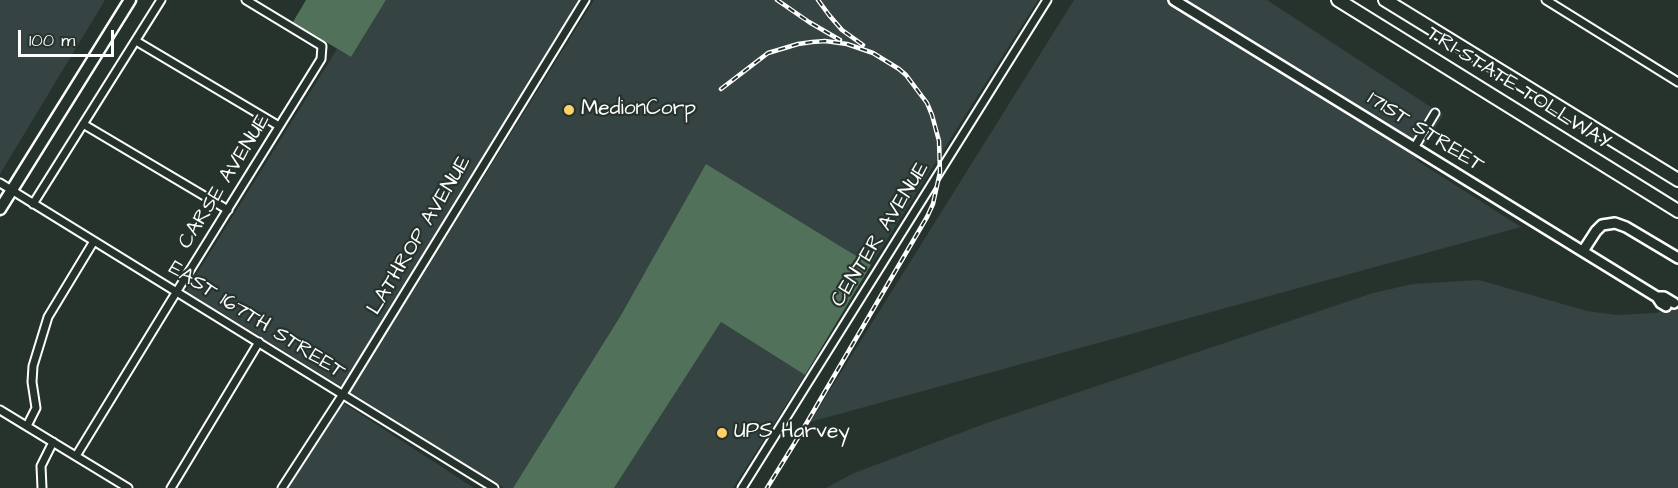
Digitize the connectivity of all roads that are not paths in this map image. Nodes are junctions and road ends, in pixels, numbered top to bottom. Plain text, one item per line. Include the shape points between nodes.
1 (130, 0) edge
2 (161, 0) edge
3 (246, 0) edge
4 (585, 0) edge
5 (1047, 0) edge
6 (1174, 0) edge
7 (1338, 0) edge
8 (1385, 0) edge
9 (1546, 0) edge
10 (136, 41) junction
11 (1678, 82) edge
12 (1435, 113) dead end
13 (83, 124) junction
14 (279, 126) junction
15 (1414, 148) junction
16 (1678, 180) edge
17 (0, 183) edge
18 (11, 190) junction
19 (33, 204) junction
20 (0, 208) edge
21 (228, 210) junction
22 (1678, 211) edge
23 (94, 241) junction
24 (1583, 251) junction
25 (1678, 258) edge
26 (177, 291) junction
27 (1670, 305) tunnel mouth
28 (259, 342) junction
29 (343, 394) junction
30 (0, 410) edge
31 (27, 426) junction
32 (53, 442) junction
33 (76, 456) junction
34 (42, 488) edge
35 (128, 488) edge
36 (171, 488) edge
37 (282, 488) edge
38 (494, 488) edge
39 (742, 488) edge

1 - 18 main road
2 - 10 street
3 - 14 street, CARSE AVENUE via 322,46 321,59
4 - 29 street, LATHROP AVENUE
5 - 39 street, CENTER AVENUE
6 - 15 street, 171ST STREET
7 - 22 highway, TRI-STATE TOLLWAY
8 - 16 highway, TRI-STATE TOLLWAY
9 - 11 street
10 - 13 street
10 - 14 street
12 - 15 street
13 - 19 street
13 - 21 street
14 - 21 street, CARSE AVENUE
15 - 24 street, 171ST STREET
17 - 18 street, EAST 167TH STREET
18 - 19 street, EAST 167TH STREET
18 - 20 main road
19 - 23 street, EAST 167TH STREET
21 - 26 street, CARSE AVENUE
23 - 26 street, EAST 167TH STREET
23 - 31 street via 48,317 33,366 36,408
24 - 25 street via 1602,225 1615,223
24 - 27 street, 171ST STREET via 1657,297 1664,297
26 - 28 street, EAST 167TH STREET
26 - 33 street, CARSE AVENUE
28 - 29 street, EAST 167TH STREET
28 - 36 street
29 - 37 street, LATHROP AVENUE
29 - 38 street, EAST 167TH STREET
30 - 31 street
31 - 32 street
32 - 33 street
32 - 34 street via 41,466
33 - 35 street

